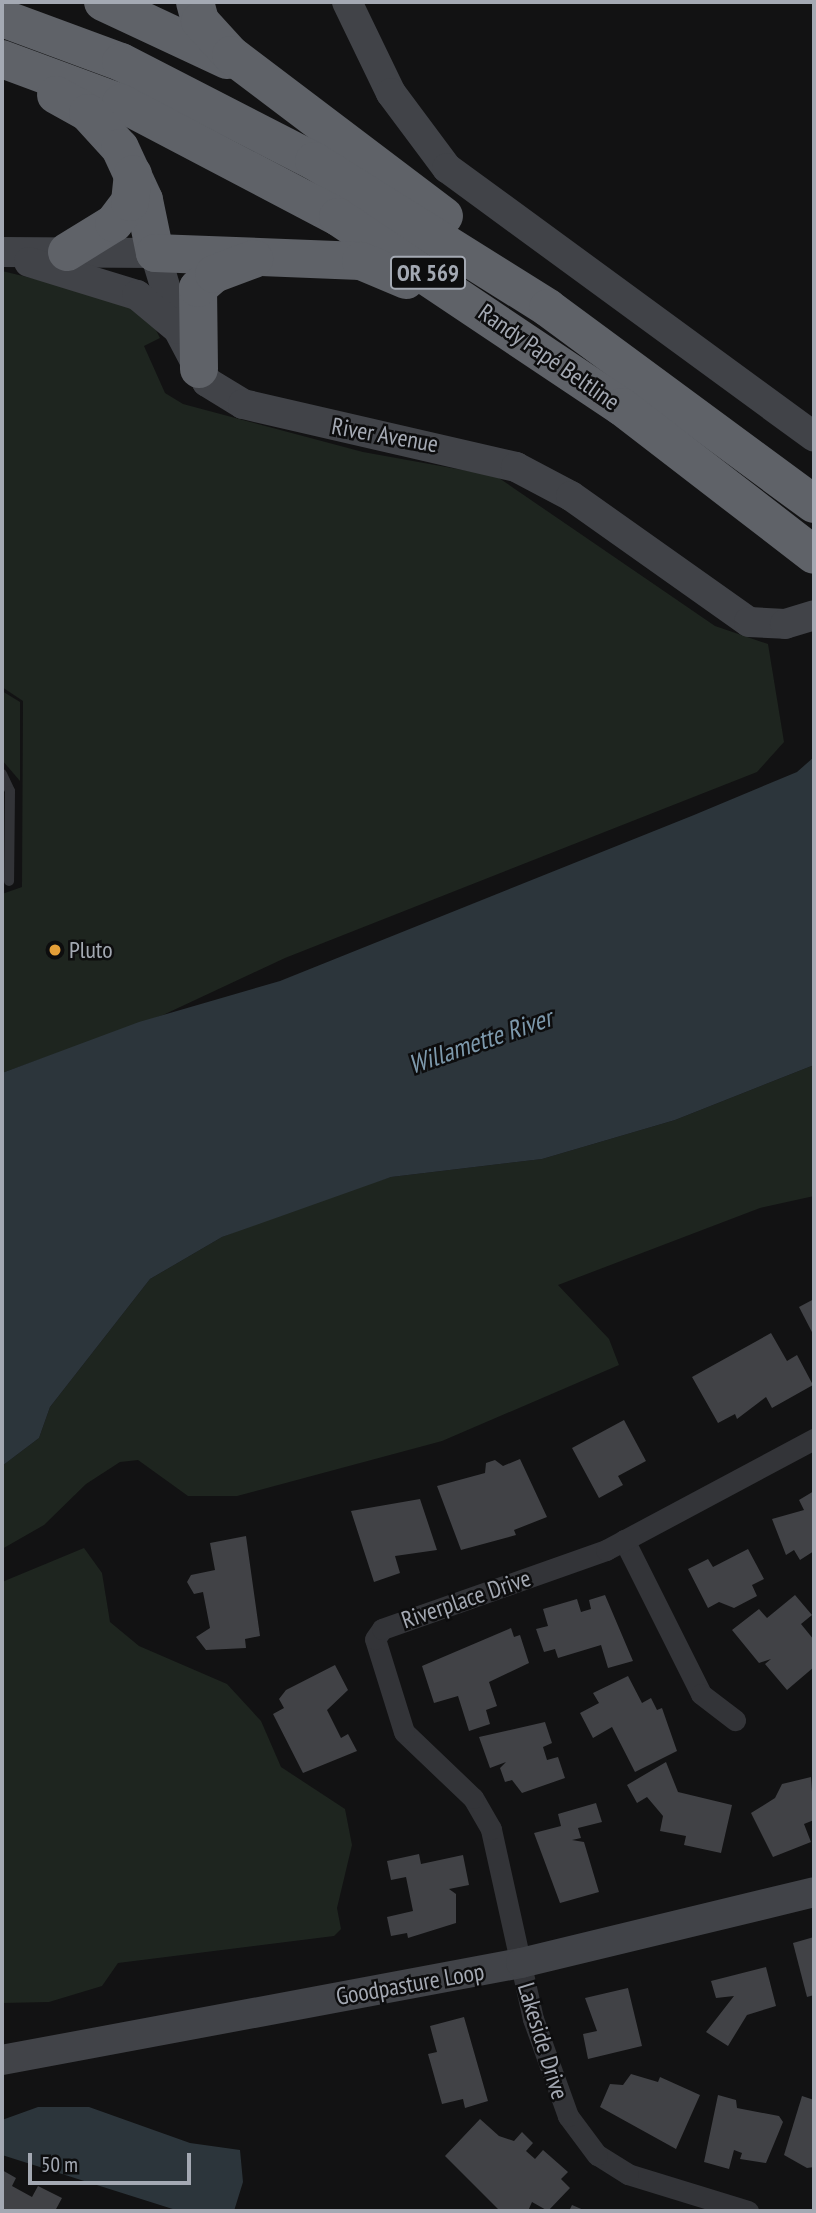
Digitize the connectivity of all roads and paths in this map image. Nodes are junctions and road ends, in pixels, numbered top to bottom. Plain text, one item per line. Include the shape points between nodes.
1 (103, 2) edge
2 (195, 2) edge
3 (347, 2) edge
4 (2, 18) edge
5 (2, 59) edge
6 (2, 65) edge
7 (261, 76) junction
8 (134, 174) junction
9 (67, 252) junction
10 (155, 253) junction
11 (2, 254) edge
12 (267, 254) junction
13 (548, 308) junction
14 (178, 329) junction
15 (199, 369) junction
16 (814, 437) edge
17 (725, 486) junction
18 (814, 505) edge
19 (814, 555) edge
20 (814, 615) edge
21 (2, 774) edge
22 (6, 832) edge
23 (9, 881) dead end
24 (814, 1439) edge
25 (624, 1540) junction
26 (735, 1720) dead end
27 (814, 1892) edge
28 (521, 1963) junction
29 (2, 2060) edge
30 (748, 2211) edge

1 - 7 highway
2 - 7 highway via 218,43
3 - 16 street via 391,93 447,168
4 - 13 highway, Randy Papé Beltline / OR 569 via 121,62 314,161
5 - 17 highway, Randy Papé Beltline / OR 569 via 121,103 338,217 622,407
6 - 8 highway via 88,113
7 - 13 highway via 456,225
8 - 9 highway via 130,202 114,223
8 - 10 highway
9 - 10 street
9 - 11 street
10 - 12 highway
10 - 14 street, River Avenue
11 - 14 street via 137,295
12 - 15 highway via 214,274 198,289
12 - 17 highway via 361,261 387,269
13 - 18 highway, Randy Papé Beltline / OR 569
14 - 15 street, River Avenue
15 - 20 street, River Avenue via 219,391 257,410 450,447 516,467 571,496 749,622 785,624
17 - 19 highway, Randy Papé Beltline / OR 569
21 - 22 lane via 10,791
22 - 23 lane
24 - 25 street, Riverplace Drive
25 - 26 street via 701,1694
25 - 28 street, Riverplace Drive via 383,1629 375,1639 404,1732 487,1818
27 - 28 street, Goodpasture Loop
28 - 29 street, Goodpasture Loop
28 - 30 street, Lakeside Drive via 553,2086 597,2155 638,2178

